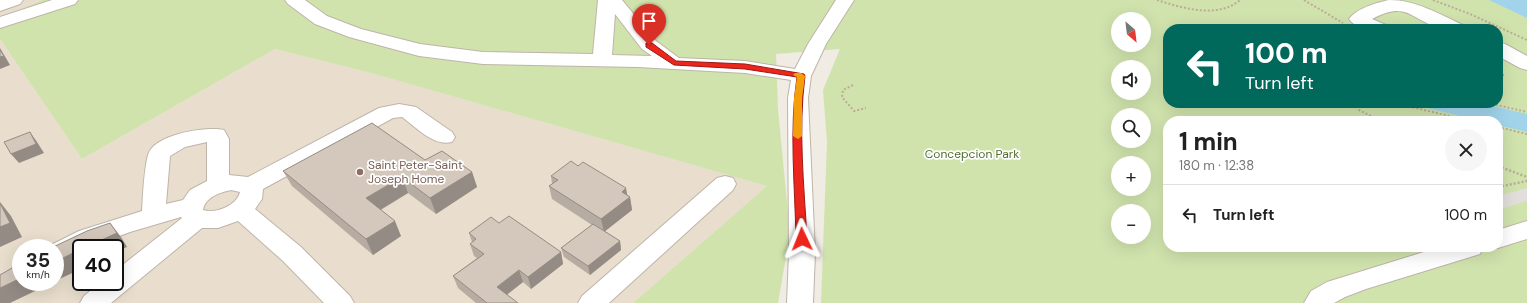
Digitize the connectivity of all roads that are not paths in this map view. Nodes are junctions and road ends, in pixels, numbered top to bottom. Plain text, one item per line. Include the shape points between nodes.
1 (14, 0) edge
2 (69, 0) edge
3 (296, 0) edge
4 (607, 0) edge
5 (613, 0) edge
6 (845, 0) edge
7 (0, 6) edge
8 (0, 23) edge
9 (1369, 24) edge
10 (1445, 24) edge
11 (1503, 51) edge
12 (602, 61) junction
13 (1523, 62) edge
14 (674, 63) junction
15 (1503, 68) edge
16 (801, 76) junction
17 (444, 137) dead end
18 (725, 184) dead end
19 (218, 185) junction
20 (250, 186) junction
21 (240, 210) junction
22 (194, 213) junction
23 (153, 216) junction
24 (1527, 230) edge
25 (1503, 237) edge
26 (64, 248) edge
27 (1454, 252) edge
28 (1319, 301) edge
29 (93, 303) edge
30 (341, 303) edge
31 (591, 303) edge
32 (800, 303) edge

1 - 7 street
2 - 8 street
3 - 12 street via 321,20 354,33 419,50 483,58
4 - 12 street
5 - 14 street via 649,45
6 - 16 street via 817,44
9 - 10 street via 1358,19 1396,5 1407,7
11 - 13 street
12 - 14 street
13 - 15 street
14 - 16 street via 745,66
16 - 32 street via 798,98 802,253
17 - 20 street via 410,112 399,110 386,113
18 - 31 street
19 - 20 street via 242,182
19 - 22 street via 205,190 196,198
19 - 23 street via 216,135 172,144 159,154
20 - 21 street via 253,190 252,197
21 - 22 street via 225,218 210,221
21 - 30 street via 292,254
22 - 23 street
22 - 29 street
23 - 26 street via 106,230
24 - 25 street
27 - 28 street via 1340,287

